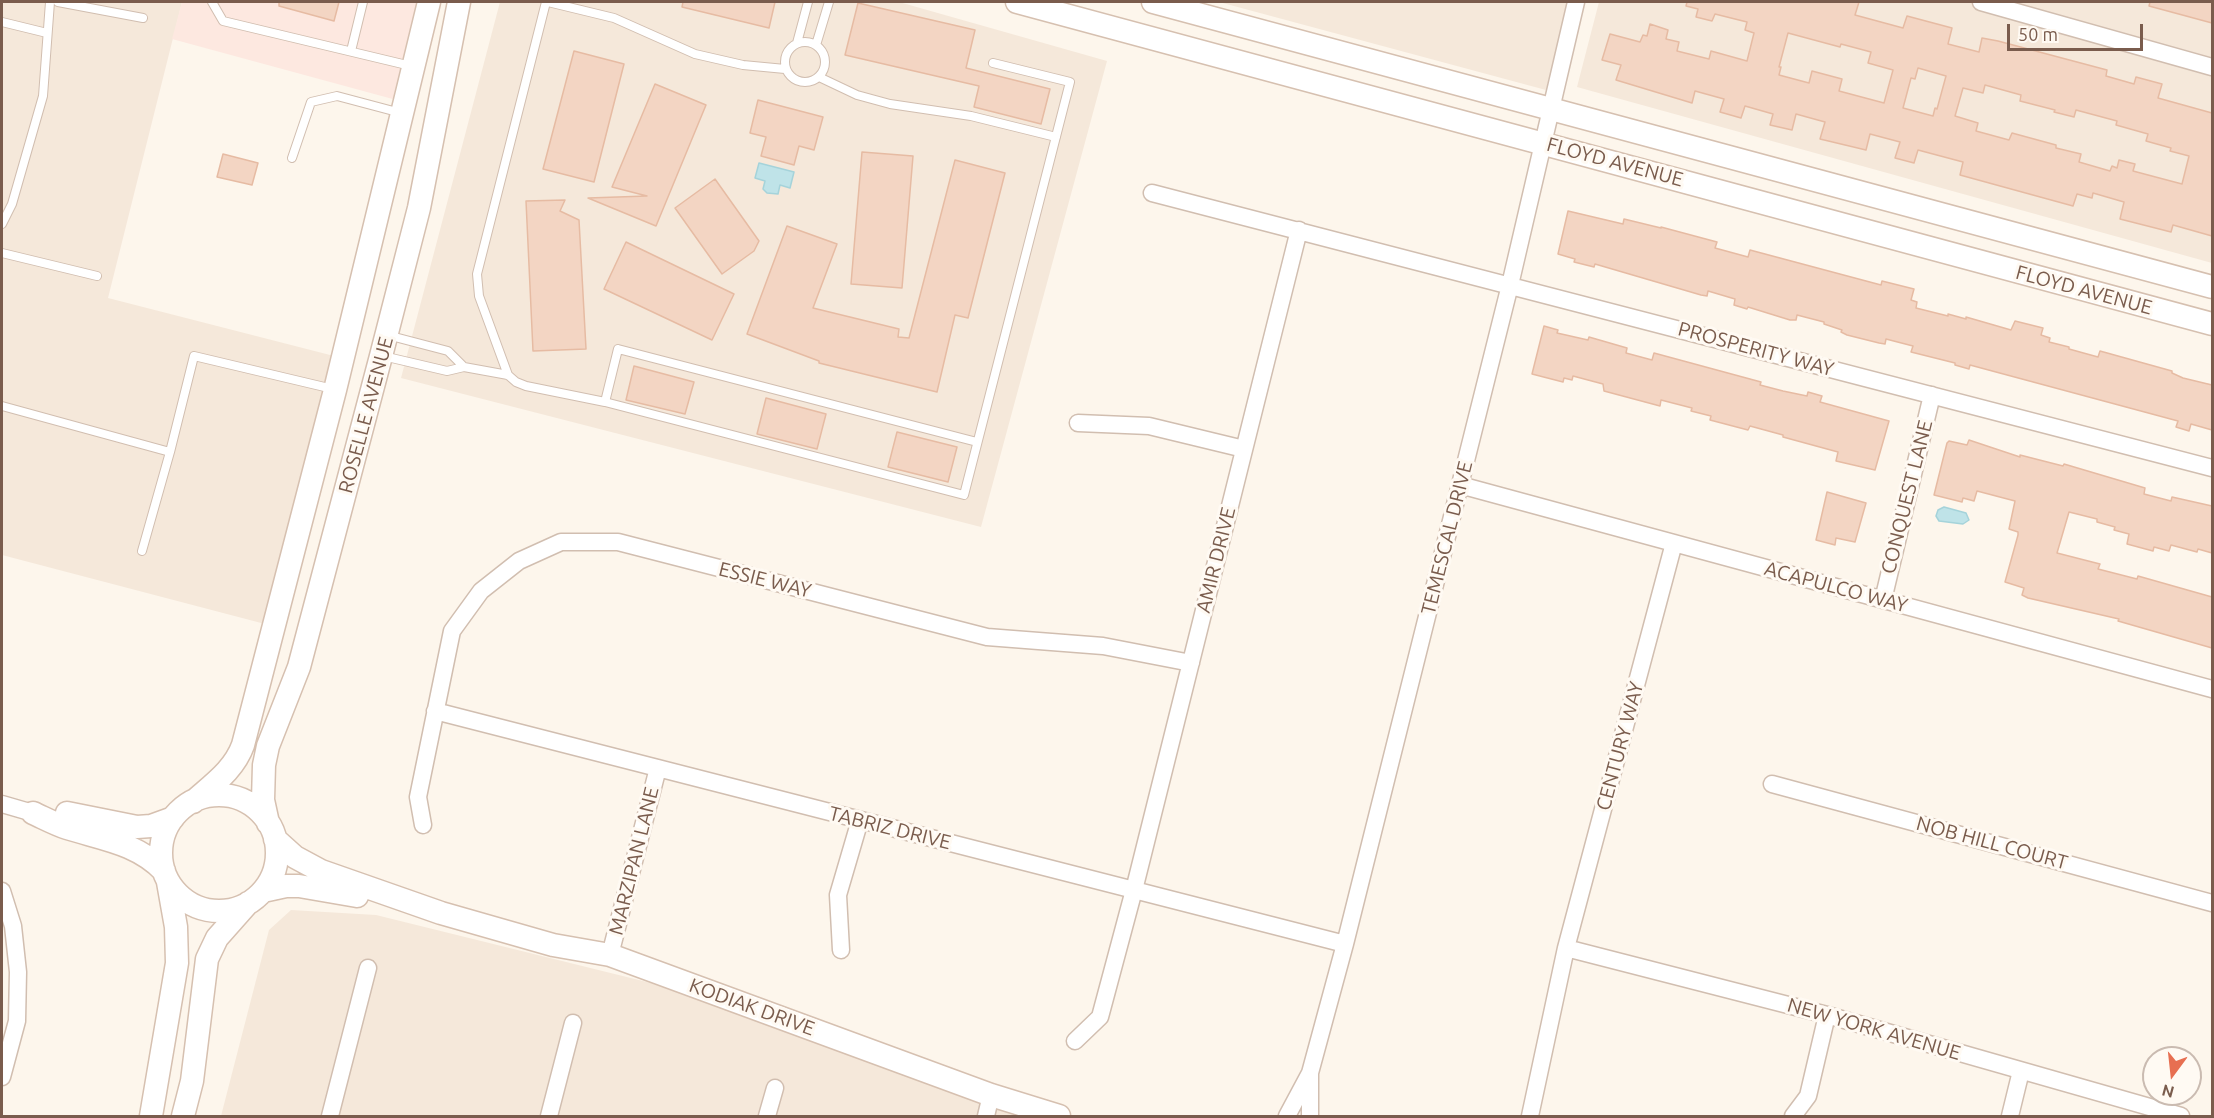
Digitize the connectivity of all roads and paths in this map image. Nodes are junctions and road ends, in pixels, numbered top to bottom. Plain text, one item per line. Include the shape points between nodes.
1 (50, 2) edge
2 (58, 2) edge
3 (212, 2) edge
4 (363, 2) edge
5 (429, 2) edge
6 (459, 2) edge
7 (547, 2) edge
8 (808, 2) edge
9 (829, 2) edge
10 (1017, 2) edge
11 (1153, 2) edge
12 (1576, 2) edge
13 (1981, 2) edge
14 (143, 18) dead end
15 (2, 22) edge
16 (47, 33) junction
17 (797, 43) junction
18 (816, 45) junction
19 (351, 51) junction
20 (993, 63) dead end
21 (413, 66) junction
22 (2212, 67) edge
23 (785, 69) junction
24 (819, 77) junction
25 (1553, 108) junction
26 (401, 113) junction
27 (1056, 137) junction
28 (1545, 143) junction
29 (292, 158) dead end
30 (1152, 193) dead end
31 (2, 224) edge
32 (1299, 230) junction
33 (2, 253) edge
34 (97, 276) dead end
35 (1510, 285) junction
36 (2212, 287) edge
37 (2212, 324) edge
38 (384, 345) junction
39 (464, 367) junction
40 (508, 375) junction
41 (334, 390) junction
42 (1932, 395) junction
43 (605, 402) junction
44 (2, 406) edge
45 (1078, 423) dead end
46 (977, 442) junction
47 (1244, 449) junction
48 (170, 452) junction
49 (2212, 468) edge
50 (1460, 485) junction
51 (1674, 543) junction
52 (142, 551) dead end
53 (1882, 600) junction
54 (1191, 663) junction
55 (2212, 689) edge
56 (435, 711) junction
57 (658, 768) junction
58 (1772, 784) dead end
59 (193, 802) junction
60 (2, 804) edge
61 (33, 813) junction
62 (173, 818) junction
63 (860, 820) junction
64 (423, 825) dead end
65 (272, 831) junction
66 (166, 876) junction
67 (1134, 890) junction
68 (2, 891) edge
69 (256, 897) junction
70 (2212, 903) edge
71 (441, 913) junction
72 (1345, 944) junction
73 (1566, 948) junction
74 (841, 950) dead end
75 (610, 955) junction
76 (368, 968) dead end
77 (1827, 1015) junction
78 (573, 1023) dead end
79 (1075, 1041) dead end
80 (2021, 1071) junction
81 (1310, 1073) junction
82 (2, 1077) edge
83 (775, 1088) dead end
84 (989, 1106) edge
85 (151, 1116) edge
86 (183, 1116) edge
87 (330, 1116) edge
88 (549, 1116) edge
89 (767, 1116) edge
90 (1059, 1116) edge
91 (1287, 1116) edge
92 (1310, 1116) edge
93 (1530, 1116) edge
94 (1793, 1116) edge
95 (2010, 1116) edge
96 (2181, 1116) edge

1 - 16 lane
2 - 14 lane
3 - 19 lane via 223,21
4 - 19 lane
5 - 21 street, ROSELLE AVENUE
6 - 38 street, ROSELLE AVENUE via 419,208
7 - 23 lane via 614,18 695,54
7 - 40 lane via 477,274 479,296
8 - 17 lane
9 - 18 lane
10 - 28 street, FLOYD AVENUE
11 - 25 street, FLOYD AVENUE via 1210,13
12 - 25 street, TEMESCAL DRIVE
13 - 22 street
15 - 16 lane
16 - 31 lane via 43,96 12,204
17 - 18 lane
17 - 23 lane via 785,54
18 - 24 lane via 825,62
19 - 21 lane
20 - 27 lane via 1070,82
21 - 26 street, ROSELLE AVENUE
23 - 24 lane via 804,82
24 - 27 lane via 857,95 890,104 971,116
25 - 28 street, TEMESCAL DRIVE
25 - 36 street, FLOYD AVENUE
26 - 29 lane via 337,96 311,102
26 - 41 street, ROSELLE AVENUE
27 - 46 lane
28 - 35 street, TEMESCAL DRIVE
28 - 37 street, FLOYD AVENUE
30 - 32 street, PROSPERITY WAY
32 - 35 street, PROSPERITY WAY
32 - 47 street, AMIR DRIVE
33 - 34 lane
35 - 42 street, PROSPERITY WAY
35 - 50 street, TEMESCAL DRIVE
38 - 39 lane via 447,371
38 - 39 lane via 448,351
38 - 65 street, ROSELLE AVENUE via 299,667 268,746 263,800
39 - 40 lane
40 - 43 lane via 526,386
41 - 48 lane via 194,356
41 - 59 street, ROSELLE AVENUE via 240,754 226,773
42 - 49 street, PROSPERITY WAY
42 - 53 street, CONQUEST LANE
43 - 46 lane via 963,495
43 - 46 lane via 618,349
44 - 48 lane
45 - 47 street via 1149,426
47 - 54 street, AMIR DRIVE
48 - 52 lane
50 - 51 street, ACAPULCO WAY
50 - 72 street, TEMESCAL DRIVE
51 - 53 street, ACAPULCO WAY
51 - 73 street, CENTURY WAY
53 - 55 street, ACAPULCO WAY
54 - 56 street, ESSIE WAY via 1103,645 987,637 618,542 561,542 519,561 481,591 452,631
54 - 67 street, AMIR DRIVE
56 - 57 street, TABRIZ DRIVE
56 - 64 street, ESSIE WAY via 418,797
57 - 63 street, TABRIZ DRIVE
57 - 75 street, MARZIPAN LANE
58 - 70 street, NOB HILL COURT
59 - 62 street
59 - 65 street via 211,796 235,798 254,808
60 - 61 street
61 - 62 street via 68,813 137,827
61 - 66 street via 65,827 117,841 150,858
62 - 66 street via 162,841
63 - 67 street, TABRIZ DRIVE
63 - 74 street via 838,895
65 - 69 street via 274,870
65 - 71 street, KODIAK DRIVE via 295,857 311,867
66 - 69 street via 182,898 200,908 228,910
66 - 85 street via 176,927 177,963
67 - 72 street, TABRIZ DRIVE
67 - 79 street, AMIR DRIVE via 1100,1017
68 - 82 street via 13,926 18,972 17,1022
69 - 71 street, KODIAK DRIVE via 286,886 299,886
69 - 86 street via 217,938 207,959 192,1081
71 - 75 street, KODIAK DRIVE via 553,945
72 - 81 street, TEMESCAL DRIVE
73 - 77 street, NEW YORK AVENUE
73 - 93 street, CENTURY WAY
75 - 84 street, KODIAK DRIVE
76 - 87 street
77 - 80 street, NEW YORK AVENUE
77 - 94 street via 1808,1096
78 - 88 street
80 - 95 street
80 - 96 street, NEW YORK AVENUE
81 - 91 street, TEMESCAL DRIVE
81 - 92 street, TEMESCAL DRIVE
83 - 89 street
84 - 90 street, KODIAK DRIVE

